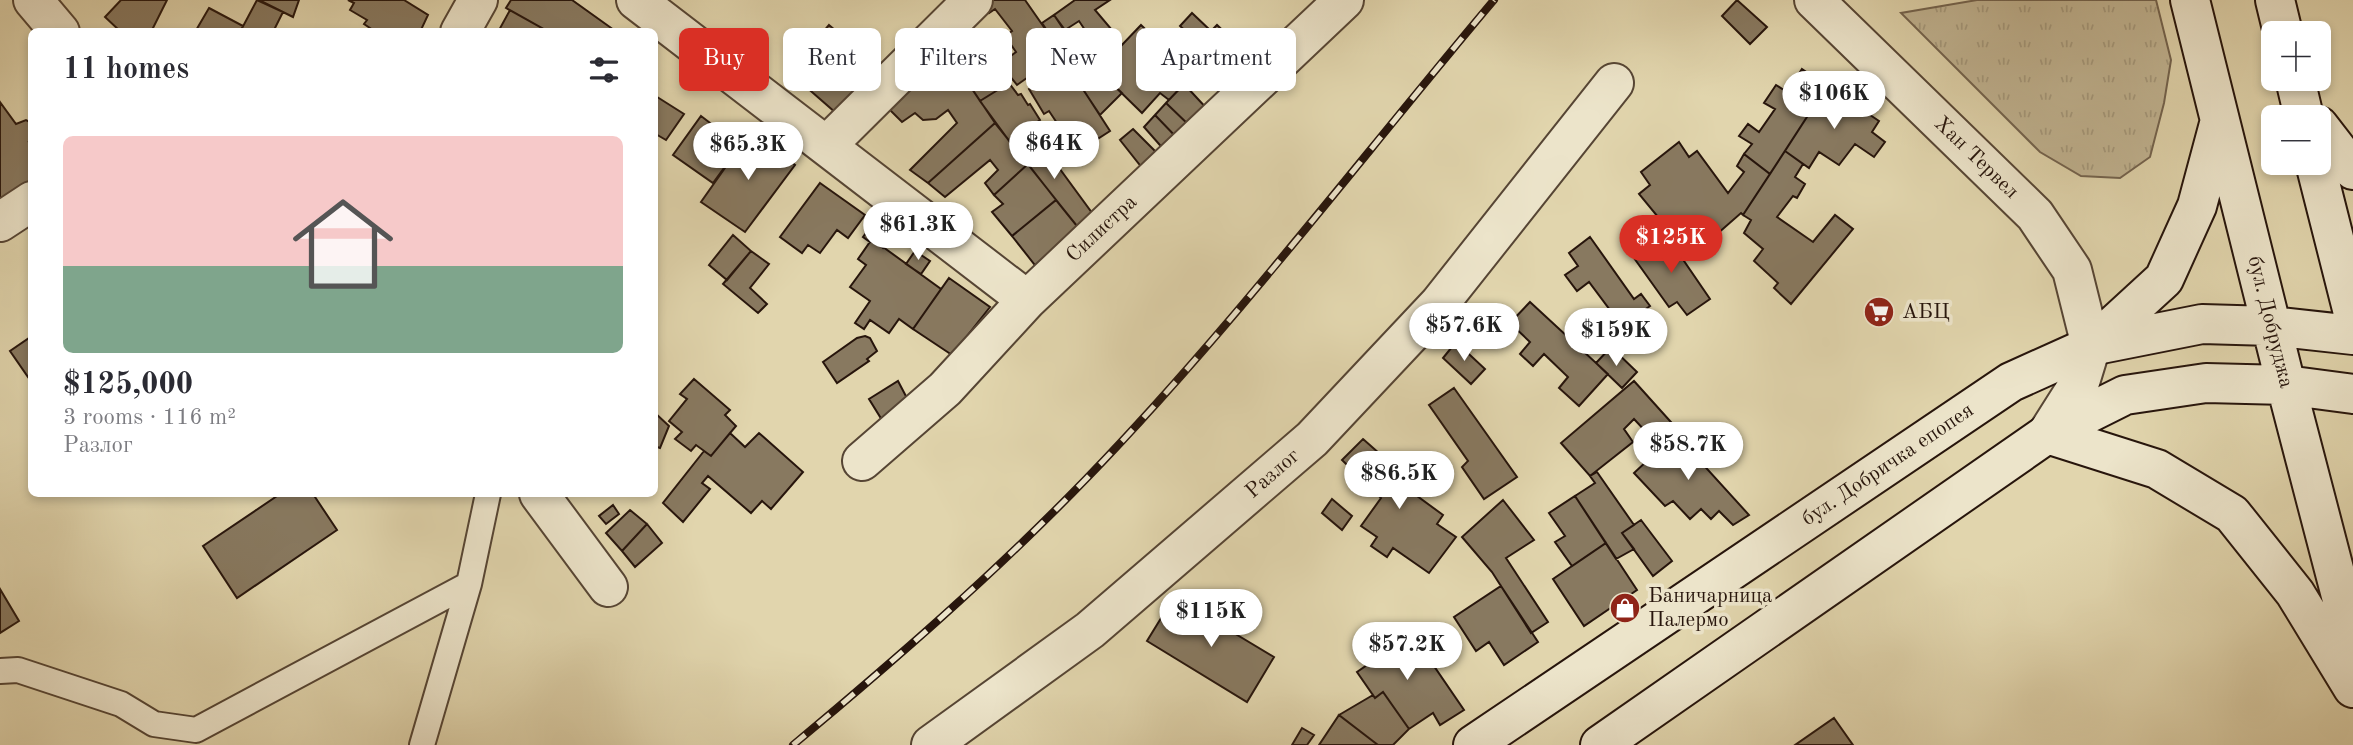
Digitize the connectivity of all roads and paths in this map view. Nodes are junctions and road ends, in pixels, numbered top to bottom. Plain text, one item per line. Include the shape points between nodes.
1 (33, 0) edge
2 (478, 0) edge
3 (636, 0) edge
4 (973, 0) edge
5 (1344, 0) edge
6 (1814, 0) edge
7 (2190, 0) edge
8 (2275, 0) edge
9 (2280, 21) edge
10 (57, 28) edge
11 (462, 28) edge
12 (1614, 83) dead end
13 (2221, 118) junction
14 (2331, 141) edge
15 (827, 145) junction
16 (2353, 170) edge
17 (2318, 175) edge
18 (28, 204) edge
19 (0, 222) edge
20 (1027, 300) junction
21 (2353, 313) edge
22 (2271, 326) junction
23 (2353, 335) edge
24 (2091, 346) junction
25 (2286, 385) junction
26 (2353, 394) edge
27 (2047, 434) junction
28 (862, 461) dead end
29 (487, 497) edge
30 (541, 497) edge
31 (469, 584) junction
32 (608, 587) dead end
33 (2353, 642) edge
34 (0, 671) edge
35 (2353, 688) edge
36 (422, 745) edge
37 (932, 745) edge
38 (1473, 745) edge
39 (1600, 745) edge

1 - 10 main road
2 - 11 main road
3 - 15 main road
4 - 15 main road
5 - 20 main road, Силистра
6 - 24 main road, Хан Тервел via 2035,215 2072,270
7 - 13 main road, бул. Добруджа
8 - 9 main road
12 - 37 main road, Разлог via 1439,304 1312,439 1090,630
13 - 22 main road, бул. Добруджа
13 - 24 main road via 2197,206 2164,279
14 - 16 main road
15 - 20 main road
17 - 21 main road
18 - 19 main road
20 - 28 main road, Силистра via 945,389
22 - 23 main road, бул. Добричка епопея
22 - 24 main road, бул. Добричка епопея via 2202,324
22 - 25 main road, бул. Добруджа
24 - 27 main road via 2080,382
24 - 38 main road, бул. Добричка епопея via 2011,382
25 - 26 main road
25 - 27 main road via 2206,383 2125,395
25 - 33 main road, бул. Добруджа
27 - 35 main road via 2157,469 2232,514 2295,593
27 - 39 main road
29 - 31 lane
30 - 32 main road
31 - 34 lane via 196,730 155,724 121,704 18,670
31 - 36 lane

